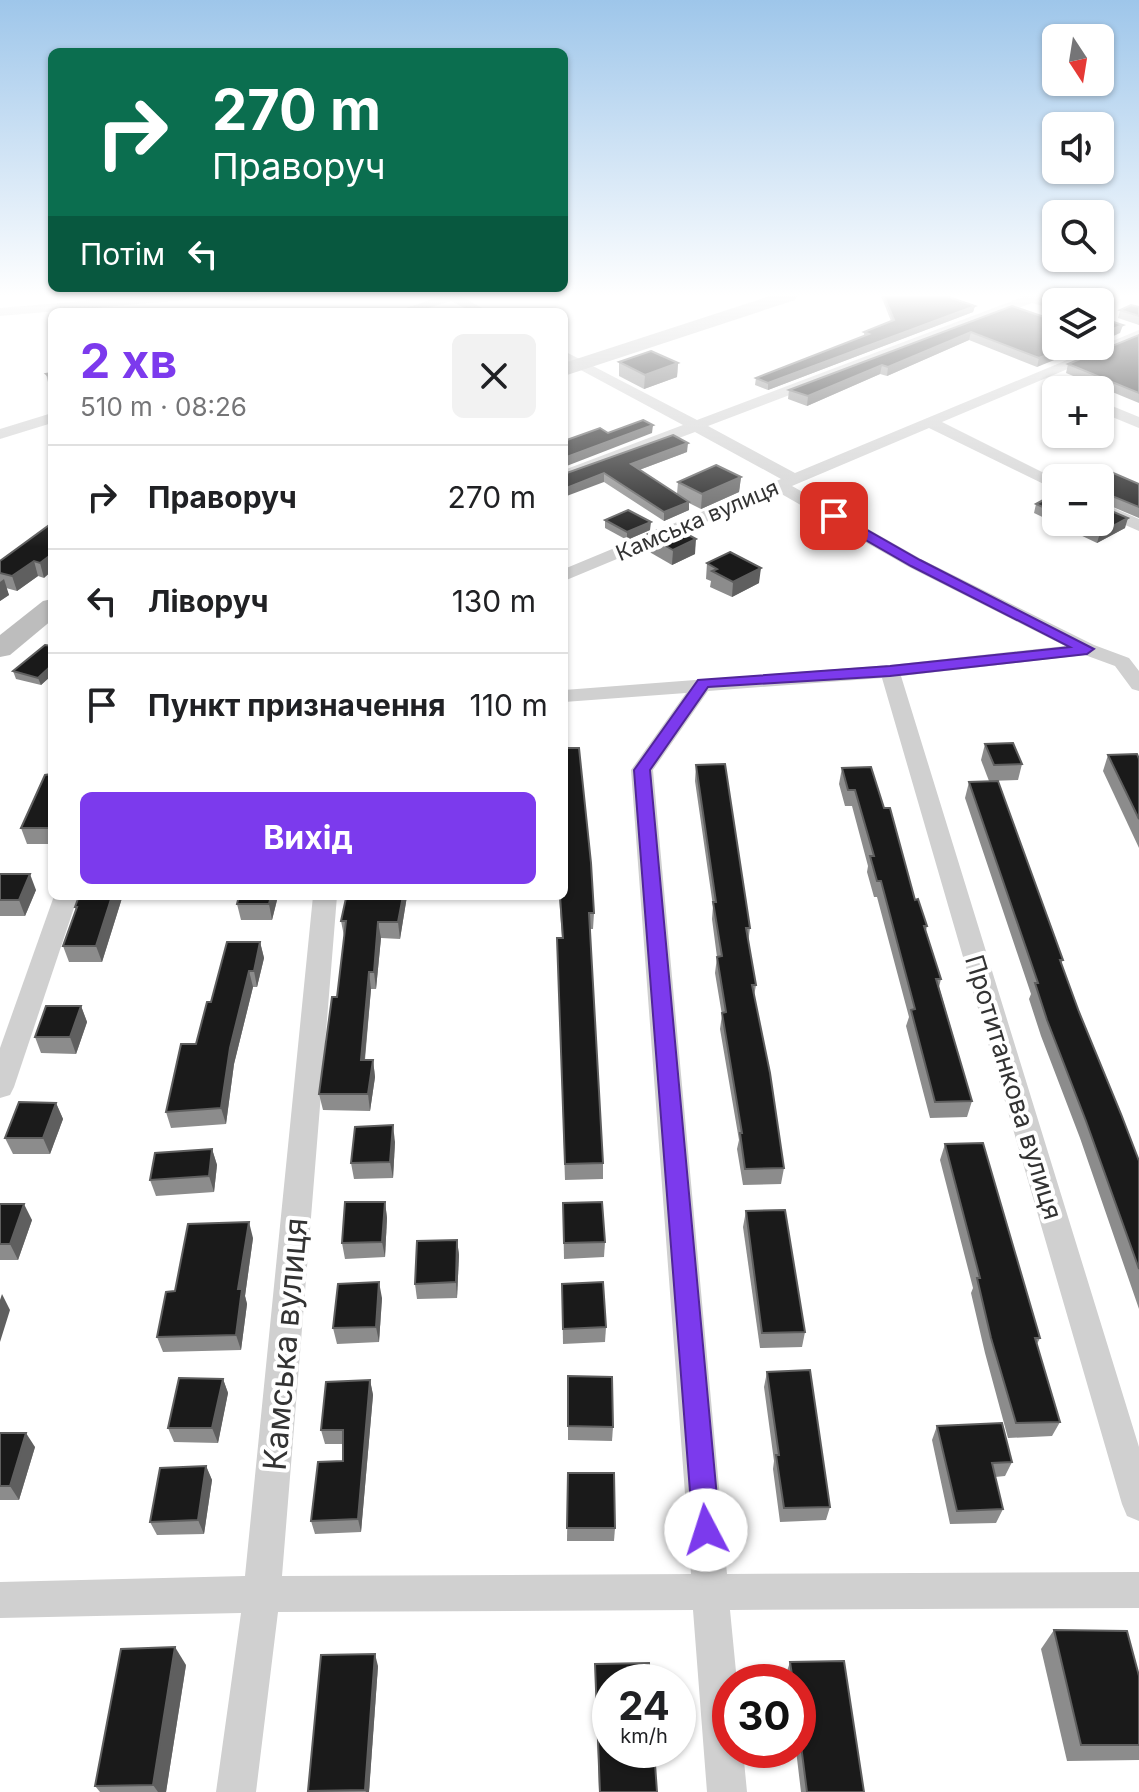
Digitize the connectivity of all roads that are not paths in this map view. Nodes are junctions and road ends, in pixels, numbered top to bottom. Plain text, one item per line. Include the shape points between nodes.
1 (600, 380) edge
2 (815, 380) edge
3 (1050, 380) edge
4 (1114, 412) edge
5 (48, 419) edge
6 (931, 423) junction
7 (1139, 423) edge
8 (698, 425) junction
9 (0, 434) edge
10 (568, 474) edge
11 (1042, 478) edge
12 (787, 482) junction
13 (1114, 514) edge
14 (1139, 526) edge
15 (568, 574) edge
16 (48, 610) edge
17 (0, 649) edge
18 (1087, 649) junction
19 (890, 671) junction
20 (703, 683) junction
21 (1139, 685) edge
22 (568, 696) edge
23 (65, 900) edge
24 (325, 900) edge
25 (0, 1087) edge
26 (1139, 1504) edge
27 (1139, 1590) edge
28 (262, 1594) junction
29 (712, 1594) junction
30 (0, 1600) edge
31 (236, 1792) edge
32 (727, 1792) edge

1 - 8 street
2 - 8 street
3 - 6 street, Камська вулиця
4 - 7 street
5 - 9 street
6 - 11 street
6 - 12 street, Камська вулиця
8 - 10 street
8 - 12 street
12 - 15 street, Камська вулиця
12 - 18 street via 915,563
13 - 14 street
16 - 17 main road
18 - 19 street
18 - 21 street via 1122,662
19 - 20 street
19 - 26 street, Протитанкова вулиця
20 - 22 street
20 - 29 street via 642,770
23 - 25 street
24 - 28 street, Камська вулиця
27 - 29 street
28 - 29 street
28 - 30 street
28 - 31 street, Камська вулиця
29 - 32 street

